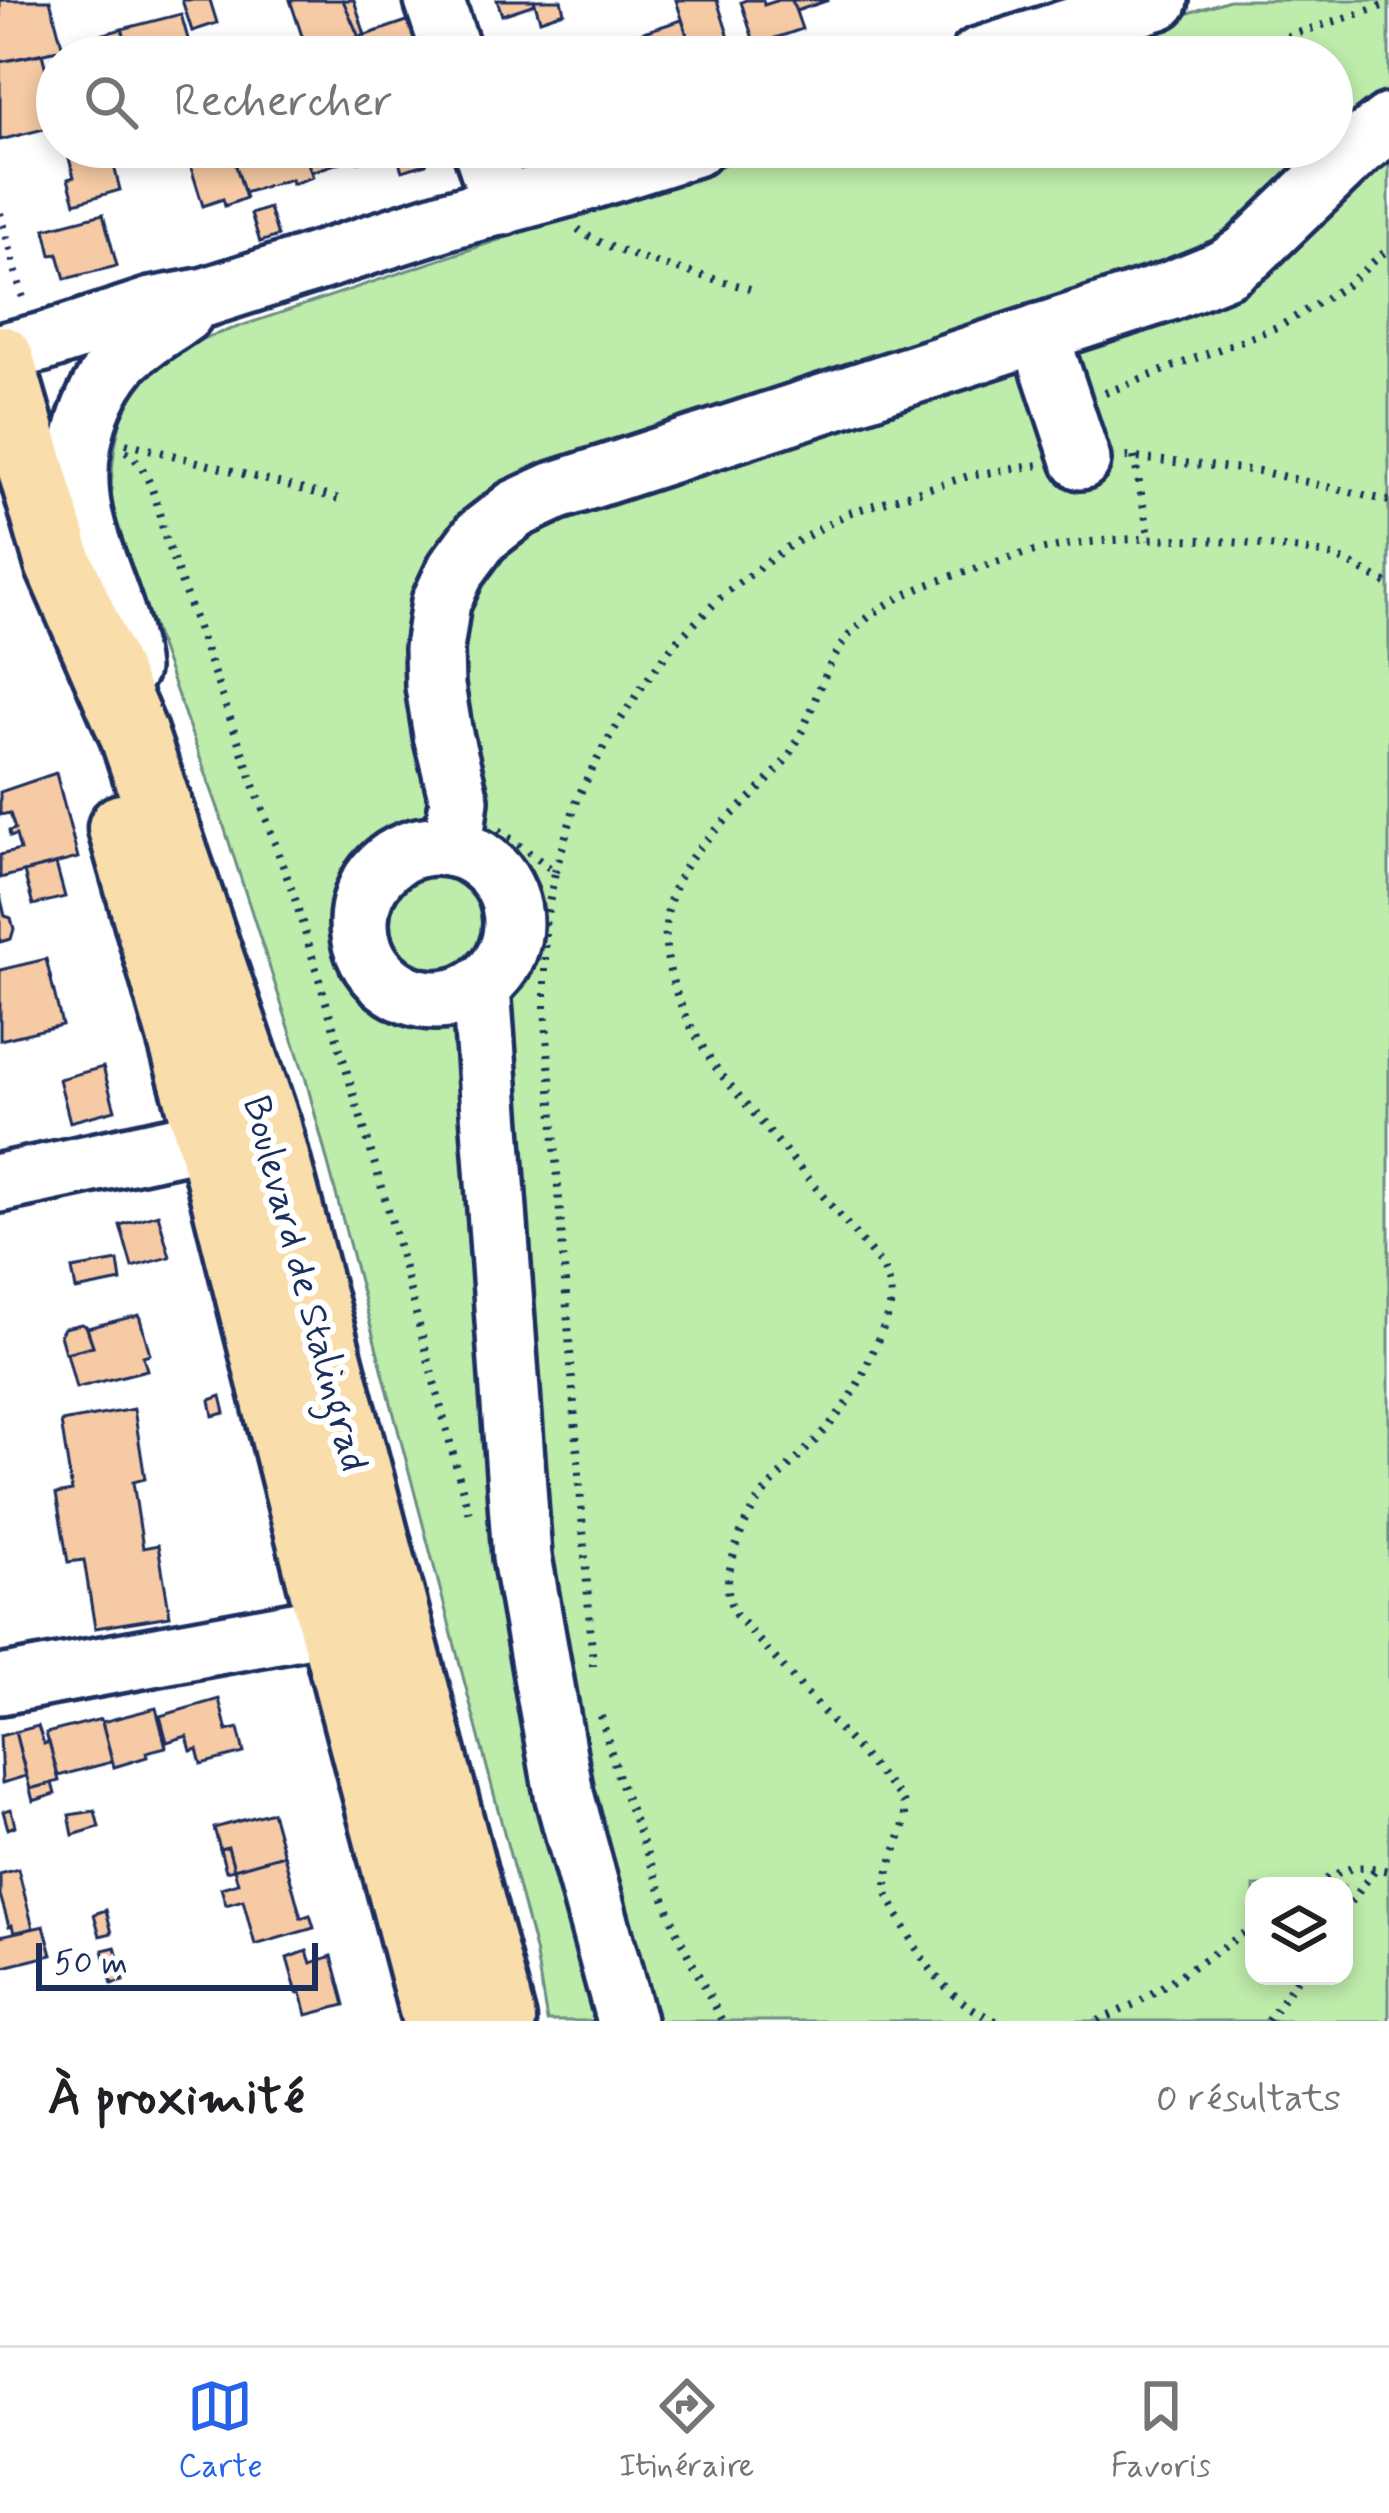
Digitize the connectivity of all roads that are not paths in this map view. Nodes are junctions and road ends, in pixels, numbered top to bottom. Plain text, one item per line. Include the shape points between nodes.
1 (434, 0) edge
2 (1159, 0) edge
3 (446, 36) edge
4 (1045, 36) edge
5 (1389, 123) edge
6 (1353, 152) edge
7 (489, 168) edge
8 (626, 168) edge
9 (1336, 168) edge
10 (502, 206) junction
11 (206, 297) junction
12 (1039, 333) junction
13 (15, 351) edge
14 (1093, 442) road end
15 (59, 562) junction
16 (133, 733) junction
17 (456, 824) junction
18 (481, 987) junction
19 (210, 1138) junction
20 (0, 1183) edge
21 (332, 1624) junction
22 (0, 1685) edge
23 (436, 2021) edge
24 (502, 2021) edge
25 (626, 2021) edge

1 - 3 street
2 - 4 street
5 - 6 street
7 - 10 street
8 - 10 street
9 - 12 street via 1227,268
10 - 11 street
11 - 13 street
11 - 16 street via 119,360 88,413 93,435 77,468 84,525 125,642
12 - 14 street
12 - 17 street via 555,491 482,536 441,602 434,649
13 - 15 main road, Boulevard de Stalingrad
15 - 16 main road, Boulevard de Stalingrad
15 - 19 main road, Boulevard de Stalingrad via 68,637
16 - 24 main road, Boulevard de Stalingrad via 268,1126
17 - 18 street via 496,874 513,921 499,969
17 - 18 street via 382,868 359,913 360,938 369,962 407,995 432,1001
18 - 25 street via 529,1607 564,1794
19 - 20 street
19 - 21 main road, Boulevard de Stalingrad
21 - 22 street
21 - 23 main road, Boulevard de Stalingrad

